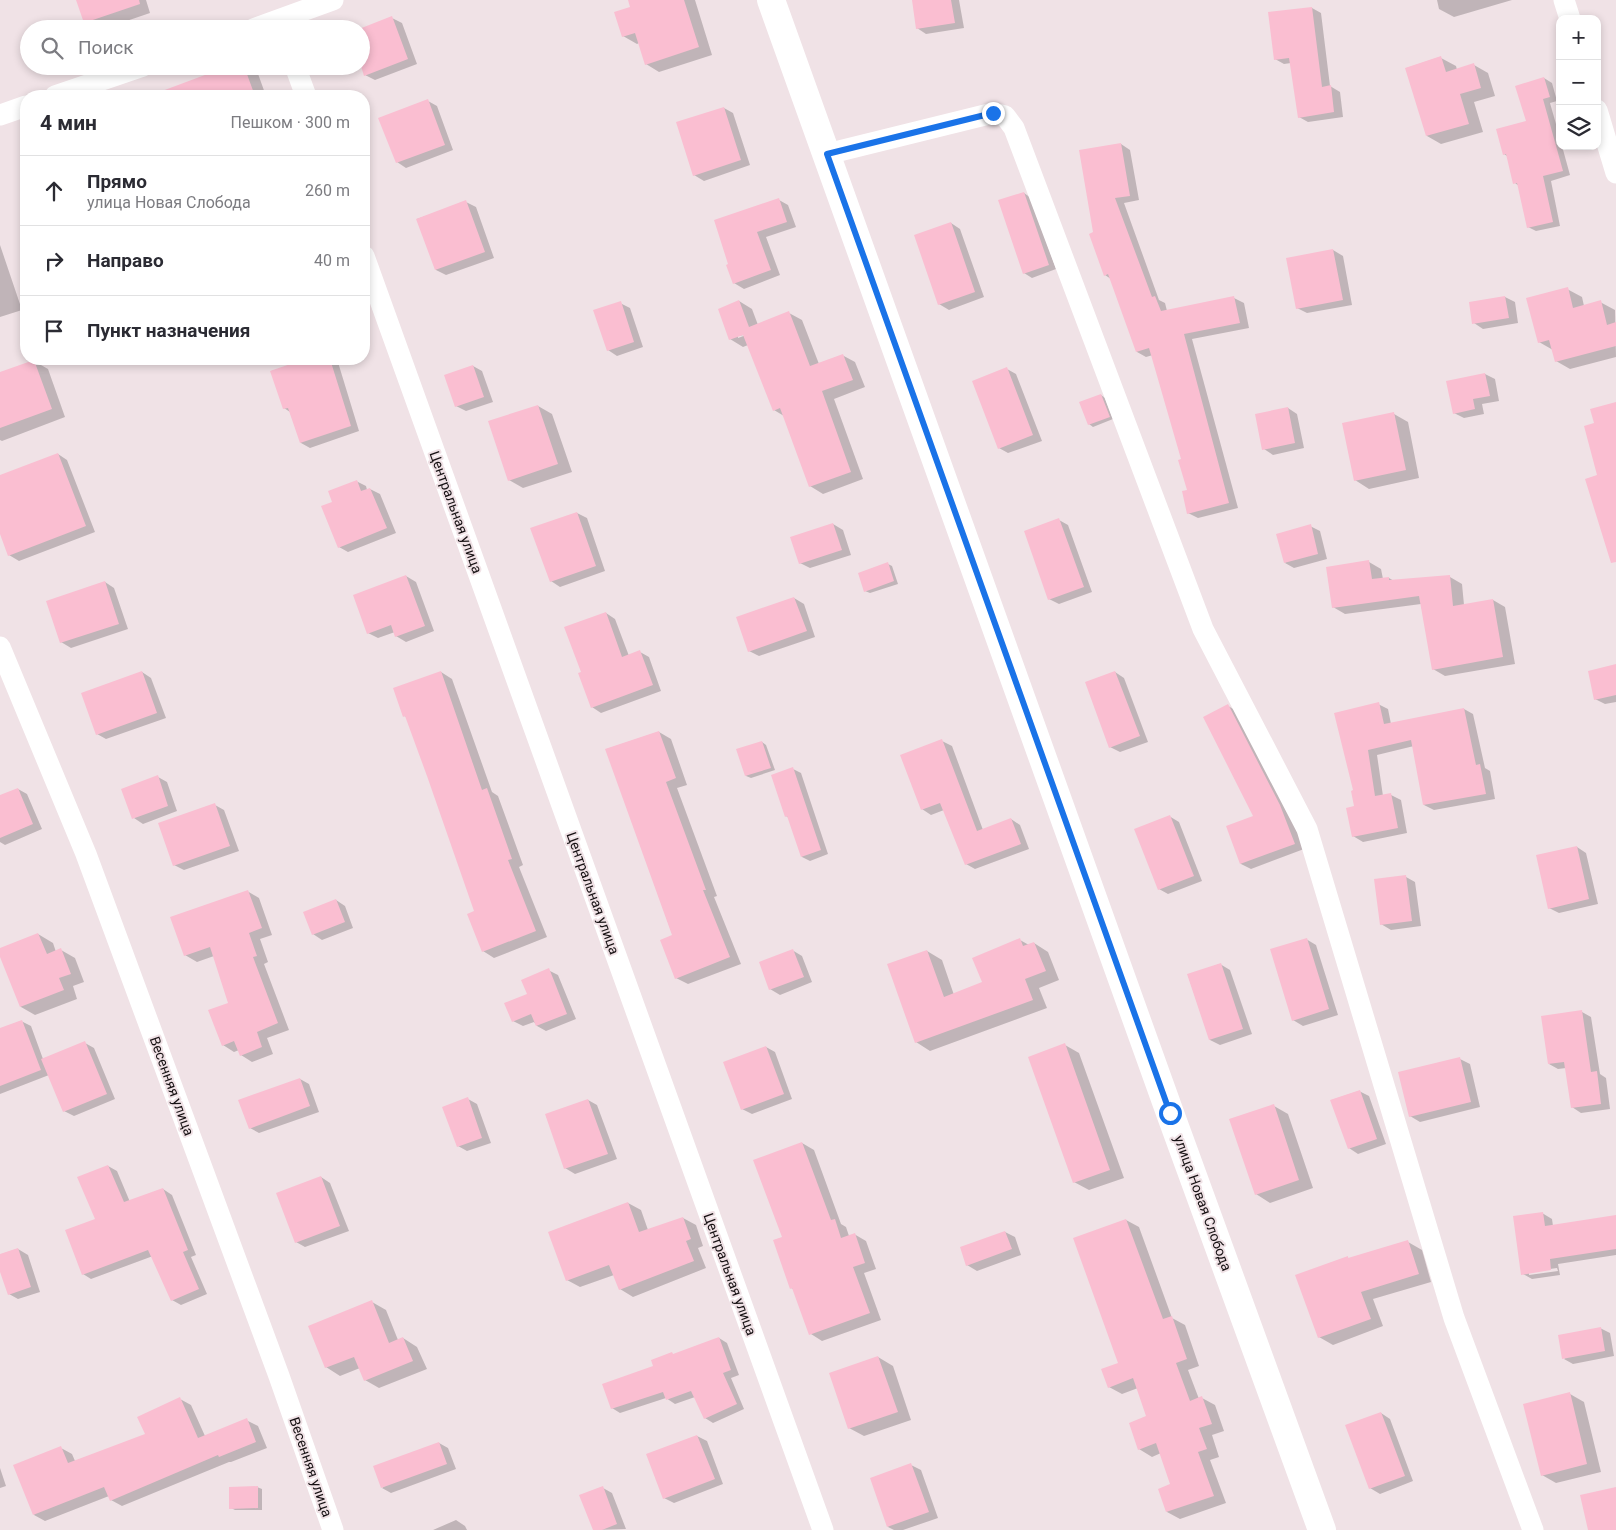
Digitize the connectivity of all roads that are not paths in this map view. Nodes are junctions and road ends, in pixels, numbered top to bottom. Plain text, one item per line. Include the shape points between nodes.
1 (332, 0) edge
2 (771, 0) edge
3 (1564, 0) edge
4 (1569, 15) edge
5 (289, 20) edge
6 (116, 75) edge
7 (298, 75) edge
8 (72, 90) edge
9 (304, 90) edge
10 (20, 108) edge
11 (0, 115) edge
12 (1601, 123) edge
13 (827, 154) junction
14 (1616, 173) edge
15 (370, 273) edge
16 (0, 647) edge
17 (333, 1530) edge
18 (823, 1530) edge
19 (1322, 1530) edge
20 (1533, 1530) edge

1 - 5 street
2 - 13 street, улица Новая Слобода
3 - 4 street
6 - 8 street
7 - 9 street
10 - 11 street
12 - 14 street
13 - 19 street, улица Новая Слобода
13 - 20 street via 993,113 1005,116 1014,128 1204,629 1306,829 1454,1318
15 - 18 street, Центральная улица
16 - 17 street, Весенняя улица via 90,863

